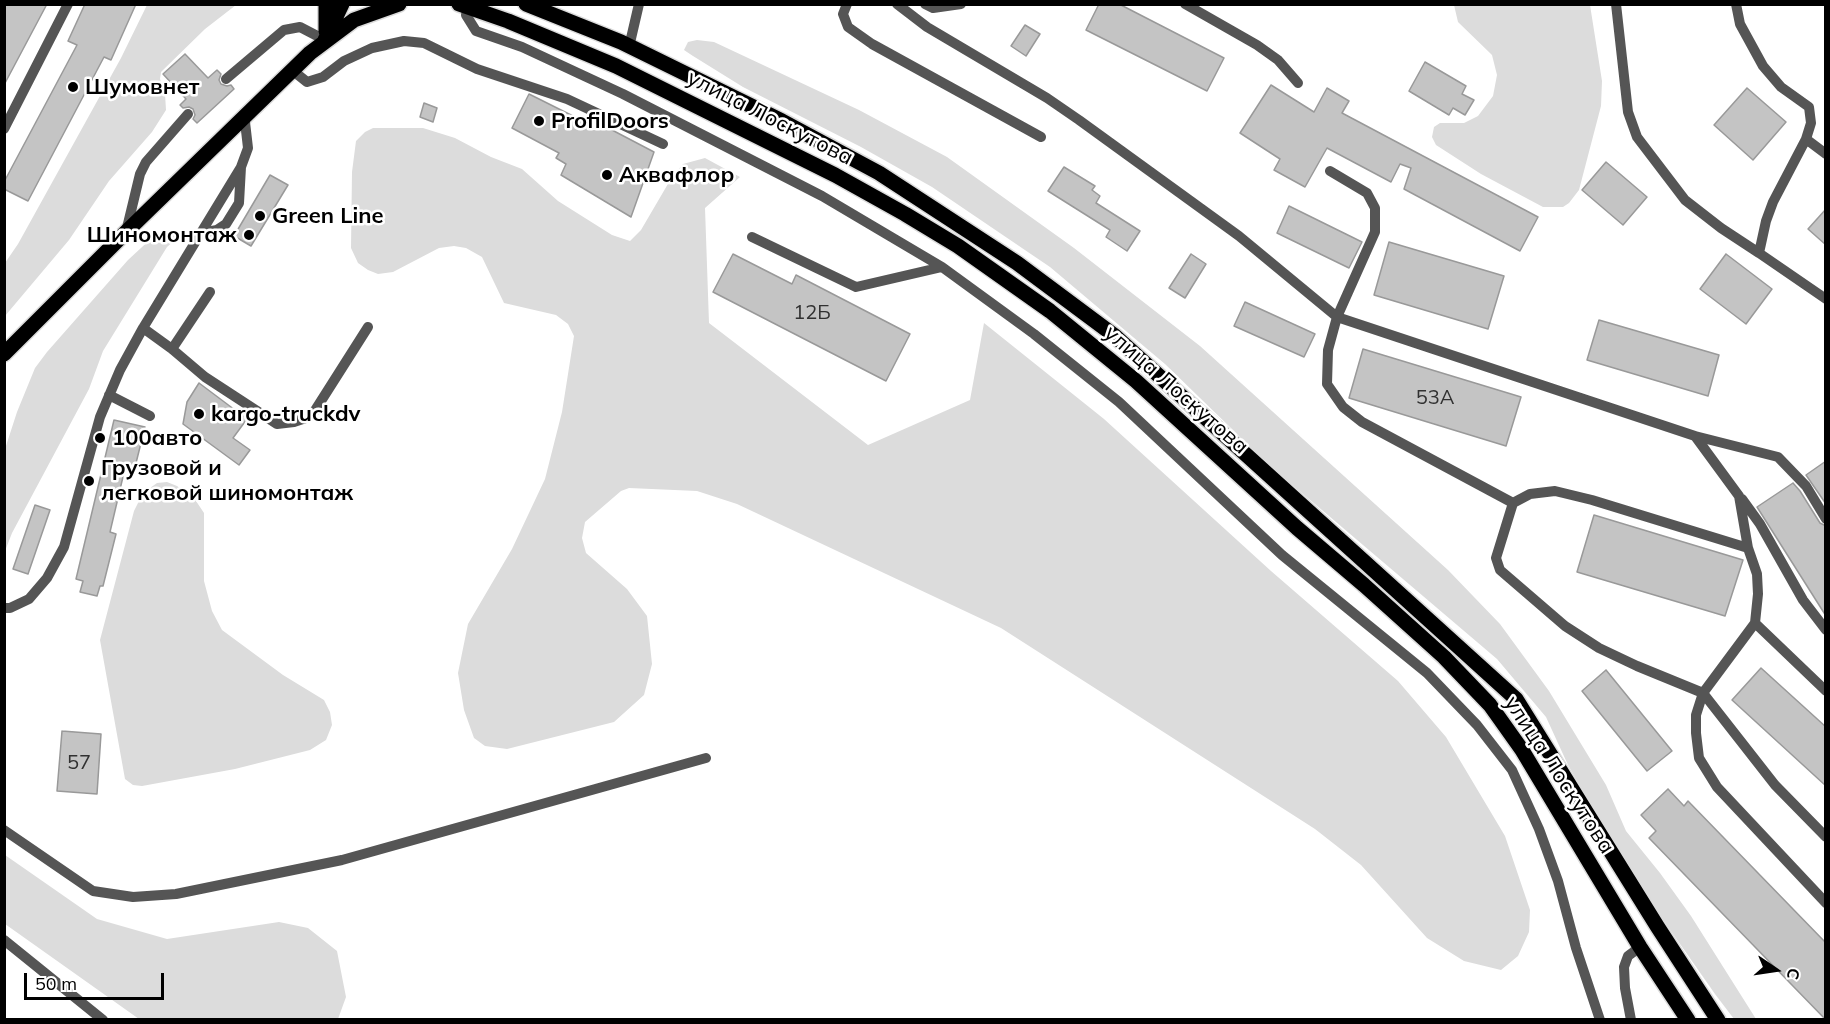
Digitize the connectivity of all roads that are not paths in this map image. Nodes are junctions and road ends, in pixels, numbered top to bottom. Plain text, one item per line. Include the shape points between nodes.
1 (68, 4) edge
2 (326, 4) edge
3 (342, 4) edge
4 (399, 4) edge
5 (526, 4) edge
6 (639, 4) edge
7 (847, 4) edge
8 (897, 4) edge
9 (925, 4) edge
10 (961, 4) edge
11 (1185, 4) edge
12 (1616, 4) edge
13 (1736, 4) edge
14 (464, 6) edge
15 (325, 40) junction
16 (629, 47) junction
17 (291, 70) junction
18 (226, 79) dead end
19 (1298, 83) dead end
20 (188, 114) dead end
21 (242, 118) junction
22 (4, 129) edge
23 (1041, 136) dead end
24 (1806, 139) junction
25 (663, 144) dead end
26 (1826, 154) edge
27 (241, 167) junction
28 (1330, 171) dead end
29 (126, 232) junction
30 (201, 233) junction
31 (752, 237) dead end
32 (1760, 253) junction
33 (942, 267) junction
34 (210, 292) dead end
35 (1826, 299) edge
36 (1337, 317) junction
37 (368, 327) dead end
38 (143, 328) junction
39 (172, 348) junction
40 (4, 354) edge
41 (109, 395) junction
42 (150, 416) dead end
43 (1695, 436) junction
44 (1739, 496) junction
45 (1513, 503) junction
46 (1826, 519) edge
47 (1748, 548) junction
48 (4, 608) edge
49 (1755, 623) junction
50 (1826, 630) edge
51 (1826, 691) edge
52 (1703, 693) junction
53 (706, 758) dead end
54 (4, 830) edge
55 (1826, 837) edge
56 (1826, 903) edge
57 (4, 940) edge
58 (1640, 947) junction
59 (103, 1020) edge
60 (1600, 1020) edge
61 (1631, 1020) edge
62 (1688, 1020) edge
63 (1718, 1020) edge

1 - 22 lane
2 - 15 main road
3 - 15 main road
4 - 15 main road via 354,20
5 - 16 main road, улица Лоскутова
6 - 16 lane
7 - 23 lane via 843,14 848,27 872,44
8 - 36 lane via 927,27 1047,98 1098,134 1239,236
9 - 10 lane via 933,8
11 - 19 lane via 1257,45 1278,60
12 - 32 lane via 1628,112 1637,137 1685,200
13 - 24 lane via 1740,24 1763,66 1780,87 1809,107 1811,123
14 - 33 lane via 476,31 522,47 623,94 822,196
14 - 58 main road, улица Лоскутова via 616,66 835,175 958,246 1050,311 1136,381 1364,585 1444,657 1490,705 1522,750
15 - 17 main road
15 - 18 lane via 300,27 284,30
16 - 63 main road, улица Лоскутова via 879,173 1017,263 1115,336 1225,434 1516,699
17 - 21 main road
17 - 25 lane via 307,82 372,48 404,41 424,43 477,69 567,99
20 - 29 lane via 146,162
21 - 27 lane via 248,148
21 - 29 main road
24 - 26 lane
24 - 32 lane via 1773,202
27 - 30 lane
27 - 30 lane via 239,203 226,224
28 - 36 lane via 1367,193 1375,208 1375,232
29 - 40 main road
30 - 38 lane
31 - 33 lane via 856,287
32 - 35 lane
33 - 60 lane via 1119,402 1282,555 1427,674 1476,725 1512,770 1539,829
34 - 39 lane
36 - 43 lane
36 - 45 lane via 1328,350 1327,384 1343,407 1372,428
37 - 39 lane via 314,412 294,422 277,424 205,377
38 - 39 lane
38 - 41 lane
41 - 42 lane
41 - 48 lane via 63,547 47,578 29,599
43 - 44 lane
43 - 46 lane via 1778,457 1806,486
44 - 47 lane
44 - 50 lane
45 - 47 lane via 1530,494 1555,491
45 - 52 lane via 1496,558 1500,570 1566,626 1599,648
47 - 49 lane via 1758,594
49 - 51 lane
49 - 52 lane
52 - 55 lane via 1775,785
52 - 56 lane via 1696,715 1699,758 1718,787
53 - 54 lane via 342,860 176,894 133,897 93,891
57 - 59 lane
58 - 61 lane via 1628,957 1624,967
58 - 62 main road, улица Лоскутова

